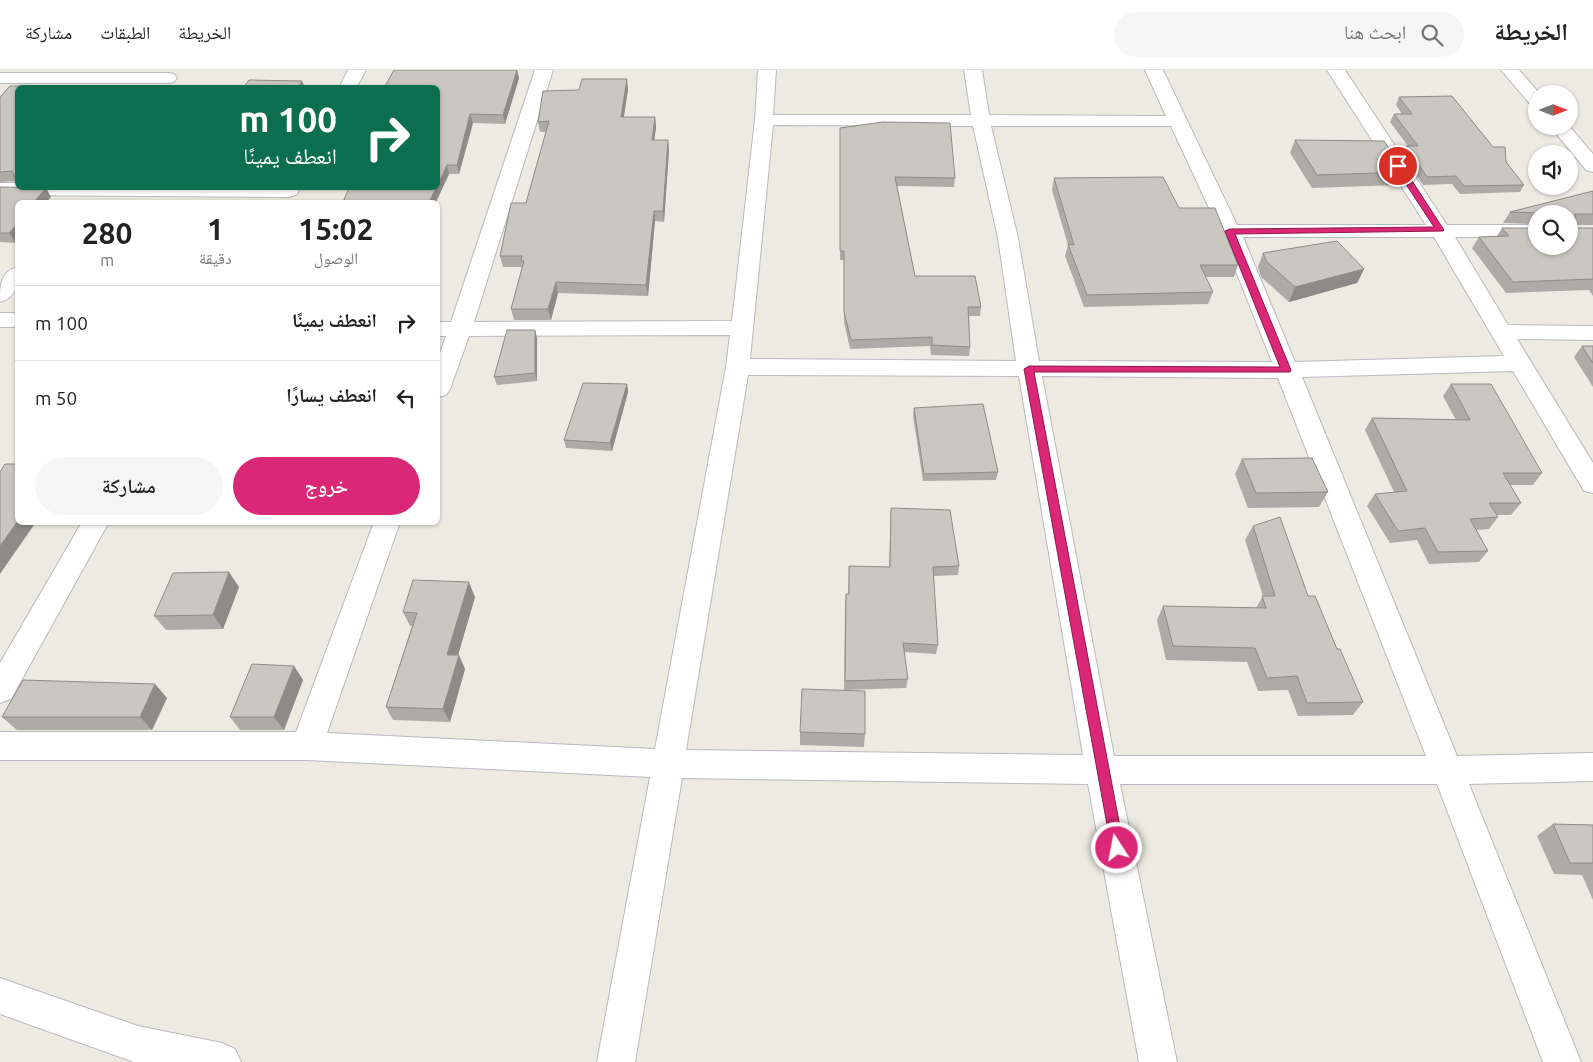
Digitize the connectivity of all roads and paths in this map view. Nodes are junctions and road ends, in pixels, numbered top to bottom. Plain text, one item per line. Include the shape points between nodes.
1 (357, 70) edge
2 (544, 70) edge
3 (767, 70) edge
4 (973, 70) edge
5 (1154, 70) edge
6 (1336, 70) edge
7 (1510, 70) edge
8 (0, 78) edge
9 (168, 79) edge
10 (349, 85) edge
11 (1528, 91) edge
12 (764, 120) junction
13 (981, 121) junction
14 (1175, 121) junction
15 (1567, 135) edge
16 (1593, 166) edge
17 (0, 188) edge
18 (15, 189) edge
19 (32, 190) edge
20 (81, 193) edge
21 (287, 194) edge
22 (1440, 230) junction
23 (1230, 231) junction
24 (1528, 231) edge
25 (15, 277) edge
26 (0, 295) edge
27 (0, 320) edge
28 (15, 320) edge
29 (743, 328) junction
30 (440, 329) edge
31 (460, 329) junction
32 (1501, 332) junction
33 (1593, 333) edge
34 (1518, 363) junction
35 (738, 366) junction
36 (1029, 369) junction
37 (1287, 370) junction
38 (440, 384) edge
39 (1593, 484) edge
40 (94, 525) edge
41 (386, 525) edge
42 (0, 690) edge
43 (0, 746) edge
44 (307, 746) junction
45 (670, 764) junction
46 (1593, 767) edge
47 (1101, 770) junction
48 (1448, 770) junction
49 (0, 996) edge
50 (222, 1062) edge
51 (616, 1062) edge
52 (1158, 1062) edge
53 (1562, 1062) edge

1 - 10 street
2 - 31 street
3 - 12 street
4 - 13 street
5 - 14 street
6 - 22 street
7 - 11 street
8 - 9 street
12 - 13 street
12 - 29 street
13 - 14 street
13 - 36 street via 1008,238
14 - 23 street
15 - 16 street
17 - 18 street
19 - 20 street
20 - 21 street
22 - 23 street
22 - 24 street
22 - 32 street
23 - 37 street
25 - 26 street
27 - 28 street
29 - 31 street
29 - 35 street
30 - 31 street
31 - 38 street
32 - 33 street
32 - 34 street
34 - 37 street
34 - 39 street
35 - 36 street
35 - 45 street
36 - 37 street
36 - 47 street
37 - 48 street
40 - 42 street
41 - 44 street
43 - 44 street
44 - 45 street
45 - 47 street
45 - 51 street
46 - 48 street
47 - 48 street
47 - 52 street
48 - 53 street
49 - 50 street via 73,1024 146,1046

